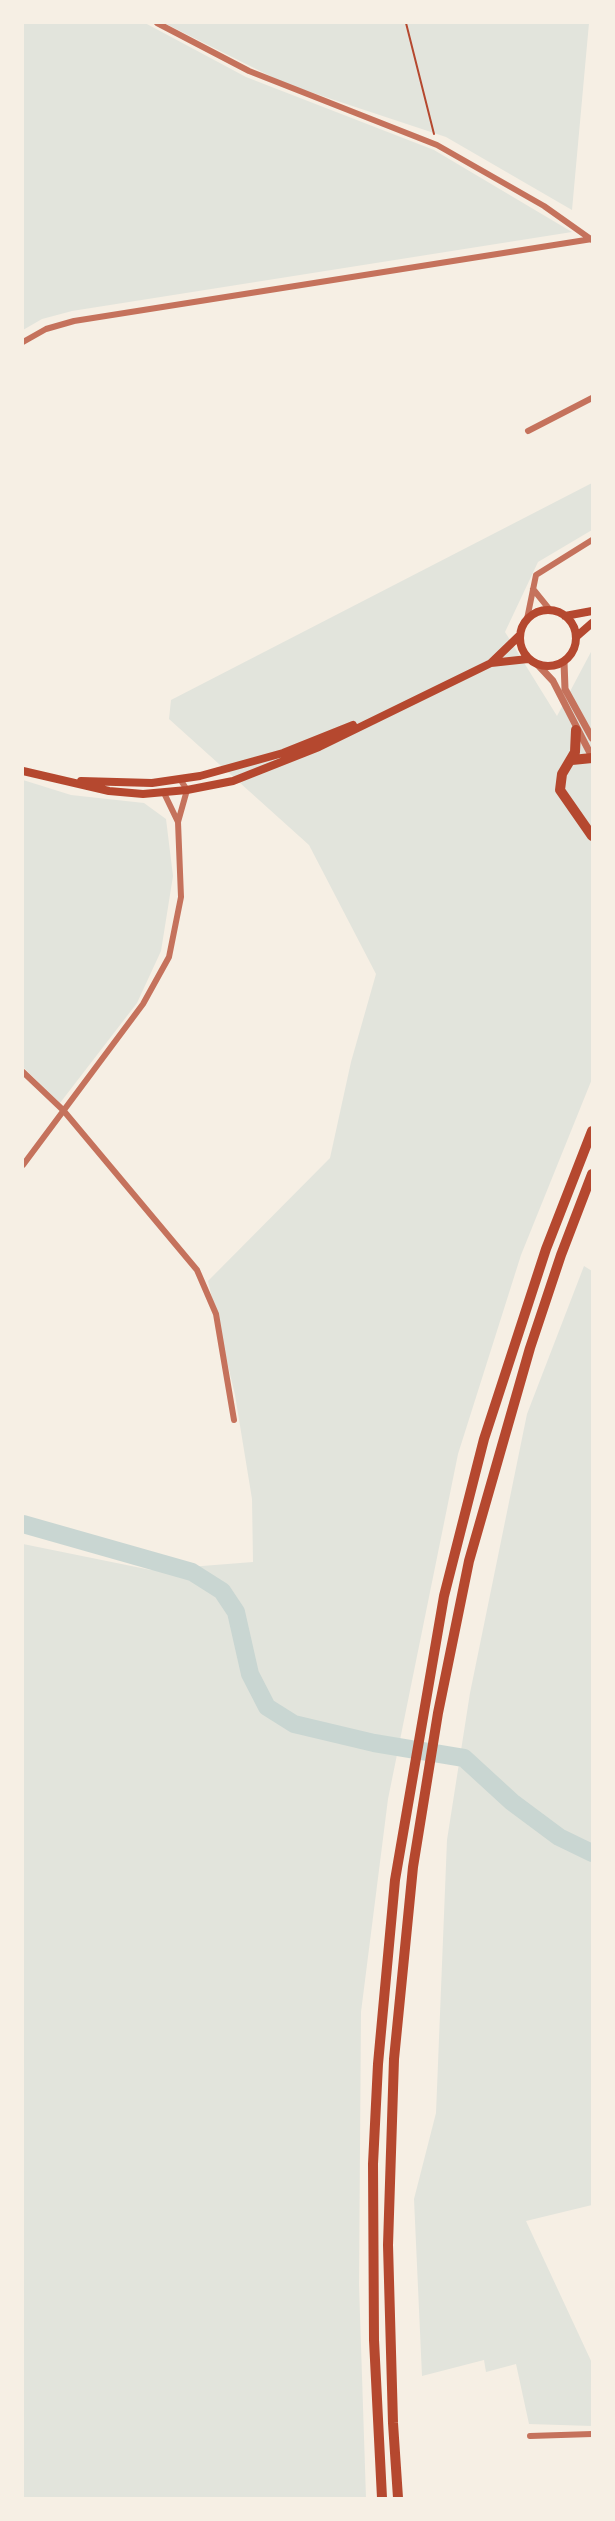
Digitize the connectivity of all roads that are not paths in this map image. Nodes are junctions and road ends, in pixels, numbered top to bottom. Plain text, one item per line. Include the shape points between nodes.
1 (157, 23) edge
2 (592, 239) edge
3 (23, 342) edge
4 (592, 398) edge
5 (528, 431) dead end
6 (592, 540) edge
7 (533, 589) junction
8 (550, 610) junction
9 (592, 611) edge
10 (565, 616) junction
11 (527, 619) junction
12 (592, 623) edge
13 (519, 636) junction
14 (576, 637) junction
15 (528, 659) junction
16 (564, 662) junction
17 (491, 663) junction
18 (540, 666) junction
19 (373, 719) junction
20 (576, 730) junction
21 (592, 738) edge
22 (592, 758) edge
23 (572, 760) junction
24 (23, 771) edge
25 (180, 779) junction
26 (57, 780) junction
27 (170, 781) junction
28 (187, 790) junction
29 (163, 793) junction
30 (178, 822) junction
31 (592, 836) edge
32 (23, 1072) edge
33 (63, 1110) junction
34 (592, 1131) edge
35 (23, 1165) edge
36 (592, 1174) edge
37 (234, 1420) dead end
38 (592, 2434) edge
39 (530, 2436) dead end
40 (382, 2498) edge
41 (398, 2498) edge

1 - 2 street via 249,71 436,145
2 - 3 street via 74,321
4 - 5 street
6 - 7 street via 539,572
7 - 8 street
7 - 11 street
8 - 10 main road
8 - 11 main road
9 - 10 main road
10 - 14 main road
11 - 13 main road
12 - 14 main road
13 - 15 main road
13 - 17 main road
14 - 16 main road
15 - 17 main road
15 - 18 main road
16 - 18 main road
16 - 21 street via 565,689
17 - 19 main road
18 - 20 street
19 - 25 main road via 230,769
19 - 28 main road via 271,767
20 - 22 street
20 - 23 highway
22 - 23 highway
23 - 31 highway via 562,774 560,790
24 - 26 main road
25 - 27 main road
25 - 28 street
26 - 27 main road
26 - 29 main road via 109,791
27 - 29 main road
28 - 29 main road
28 - 30 street
29 - 30 street
30 - 33 street via 181,897 169,957 143,1003
32 - 33 street
33 - 35 street
33 - 37 street via 197,1270 216,1314
34 - 40 highway via 546,1249 484,1439 444,1596 410,1780 395,1880 377,2076 372,2256
36 - 41 highway via 530,1349 469,1561 413,1867 394,2059 388,2245
38 - 39 street

